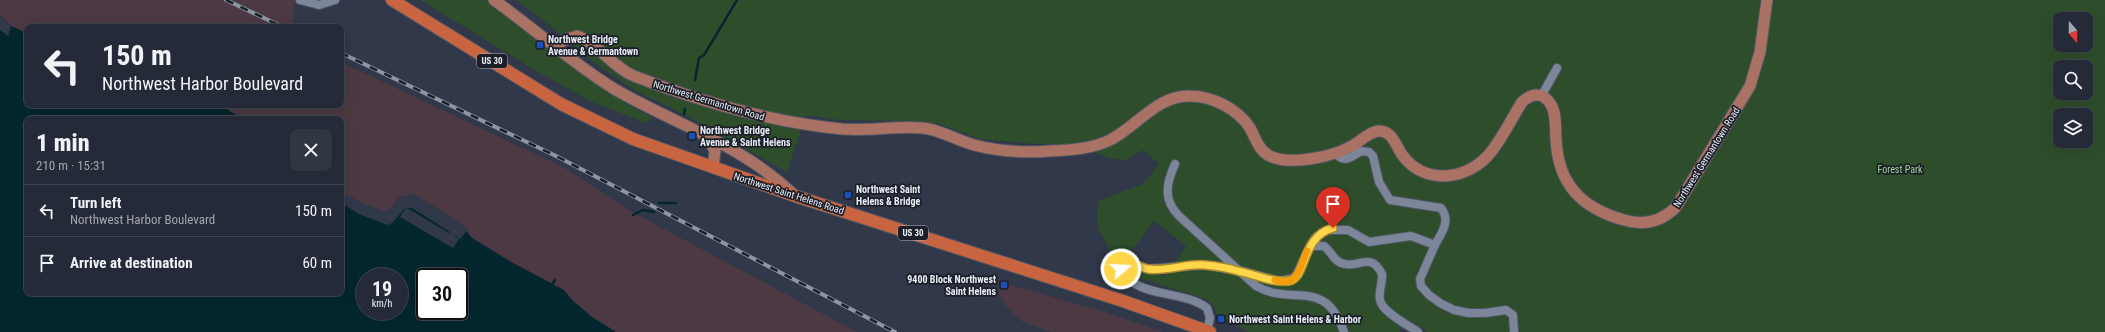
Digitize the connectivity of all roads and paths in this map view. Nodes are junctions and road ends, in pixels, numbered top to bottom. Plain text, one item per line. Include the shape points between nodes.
1 (300, 0) edge
2 (335, 0) edge
3 (392, 0) edge
4 (494, 0) edge
5 (1767, 0) edge
6 (558, 47) junction
7 (1556, 68) dead end
8 (1542, 95) junction
9 (708, 137) junction
10 (1336, 152) junction
11 (1174, 164) dead end
12 (713, 167) junction
13 (795, 196) junction
14 (1435, 245) junction
15 (1310, 246) junction
16 (1238, 270) junction
17 (1209, 332) edge
18 (1344, 332) edge
19 (1418, 332) edge
20 (1514, 332) edge

1 - 2 street via 319,5
3 - 12 highway, Northwest Saint Helens Road / US 30 via 561,104 633,139
4 - 6 main road
5 - 8 main road, Northwest Germantown Road via 1760,52 1750,86 1676,207 1652,223 1630,222 1599,210 1577,196 1561,170 1553,110
6 - 9 main road via 615,89
6 - 10 main road, Northwest Germantown Road via 562,41 577,36 612,63 636,77 753,114 830,127 873,130 925,129 974,145 1006,150 1066,150 1096,146 1111,140 1162,102 1189,95 1220,103 1230,109 1245,122 1259,146 1269,156 1290,161
7 - 8 street
8 - 10 main road, Northwest Germantown Road via 1531,96 1522,102 1491,153 1461,174 1441,177 1420,171 1402,156 1392,137 1382,131 1374,132 1351,147
9 - 12 main road via 715,151
9 - 13 main road via 736,150 776,177
10 - 14 street via 1337,156 1344,159 1362,151 1369,152 1373,156 1379,182 1390,200 1441,208 1446,222
11 - 16 street via 1167,187 1168,200 1174,211
12 - 13 highway, Northwest Saint Helens Road / US 30
13 - 17 highway, Northwest Saint Helens Road / US 30 via 1123,301
14 - 15 street via 1412,236 1369,242 1348,230 1333,228 1319,235
14 - 20 street via 1421,275 1423,288 1440,303 1454,310 1485,314 1506,310 1513,315
15 - 16 street via 1293,280 1279,281
15 - 19 street via 1324,246 1343,264 1367,261 1376,265 1382,274 1382,305
16 - 17 street via 1204,265 1152,269 1127,262 1120,266 1124,276 1131,282 1205,306 1210,312
16 - 18 street via 1266,291 1309,296 1325,302 1335,312

